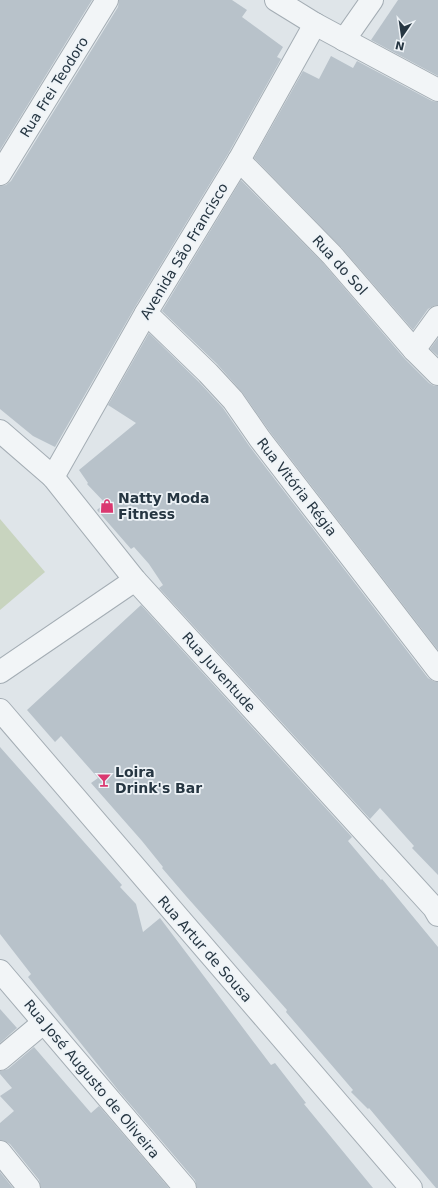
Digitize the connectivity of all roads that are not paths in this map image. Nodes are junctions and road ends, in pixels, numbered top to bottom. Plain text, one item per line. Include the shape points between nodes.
1 (107, 0) edge
2 (276, 0) edge
3 (372, 0) edge
4 (315, 24) junction
5 (344, 40) junction
6 (438, 90) edge
7 (239, 160) junction
8 (0, 174) edge
9 (146, 313) junction
10 (438, 317) edge
11 (414, 350) junction
12 (438, 374) edge
13 (0, 431) edge
14 (53, 477) junction
15 (135, 580) junction
16 (438, 670) edge
17 (0, 672) edge
18 (0, 710) edge
19 (438, 915) edge
20 (0, 971) edge
21 (43, 1023) junction
22 (0, 1059) edge
23 (0, 1152) edge
24 (29, 1188) edge
25 (185, 1188) edge
26 (411, 1188) edge

1 - 8 street, Rua Frei Teodoro
2 - 4 street
3 - 5 street
4 - 5 street
4 - 7 street, Avenida São Francisco
5 - 6 street
7 - 9 street, Avenida São Francisco
7 - 11 street, Rua do Sol via 332,254
9 - 14 street, Avenida São Francisco
9 - 16 street, Rua Vitória Régia via 233,400 264,445
10 - 11 street
11 - 12 street, Rua do Sol
13 - 14 street, Rua Juventude
14 - 15 street, Rua Juventude
15 - 17 street
15 - 19 street, Rua Juventude
18 - 26 street, Rua Artur de Sousa
20 - 21 street, Rua José Augusto de Oliveira
21 - 22 street
21 - 25 street, Rua José Augusto de Oliveira
23 - 24 street

